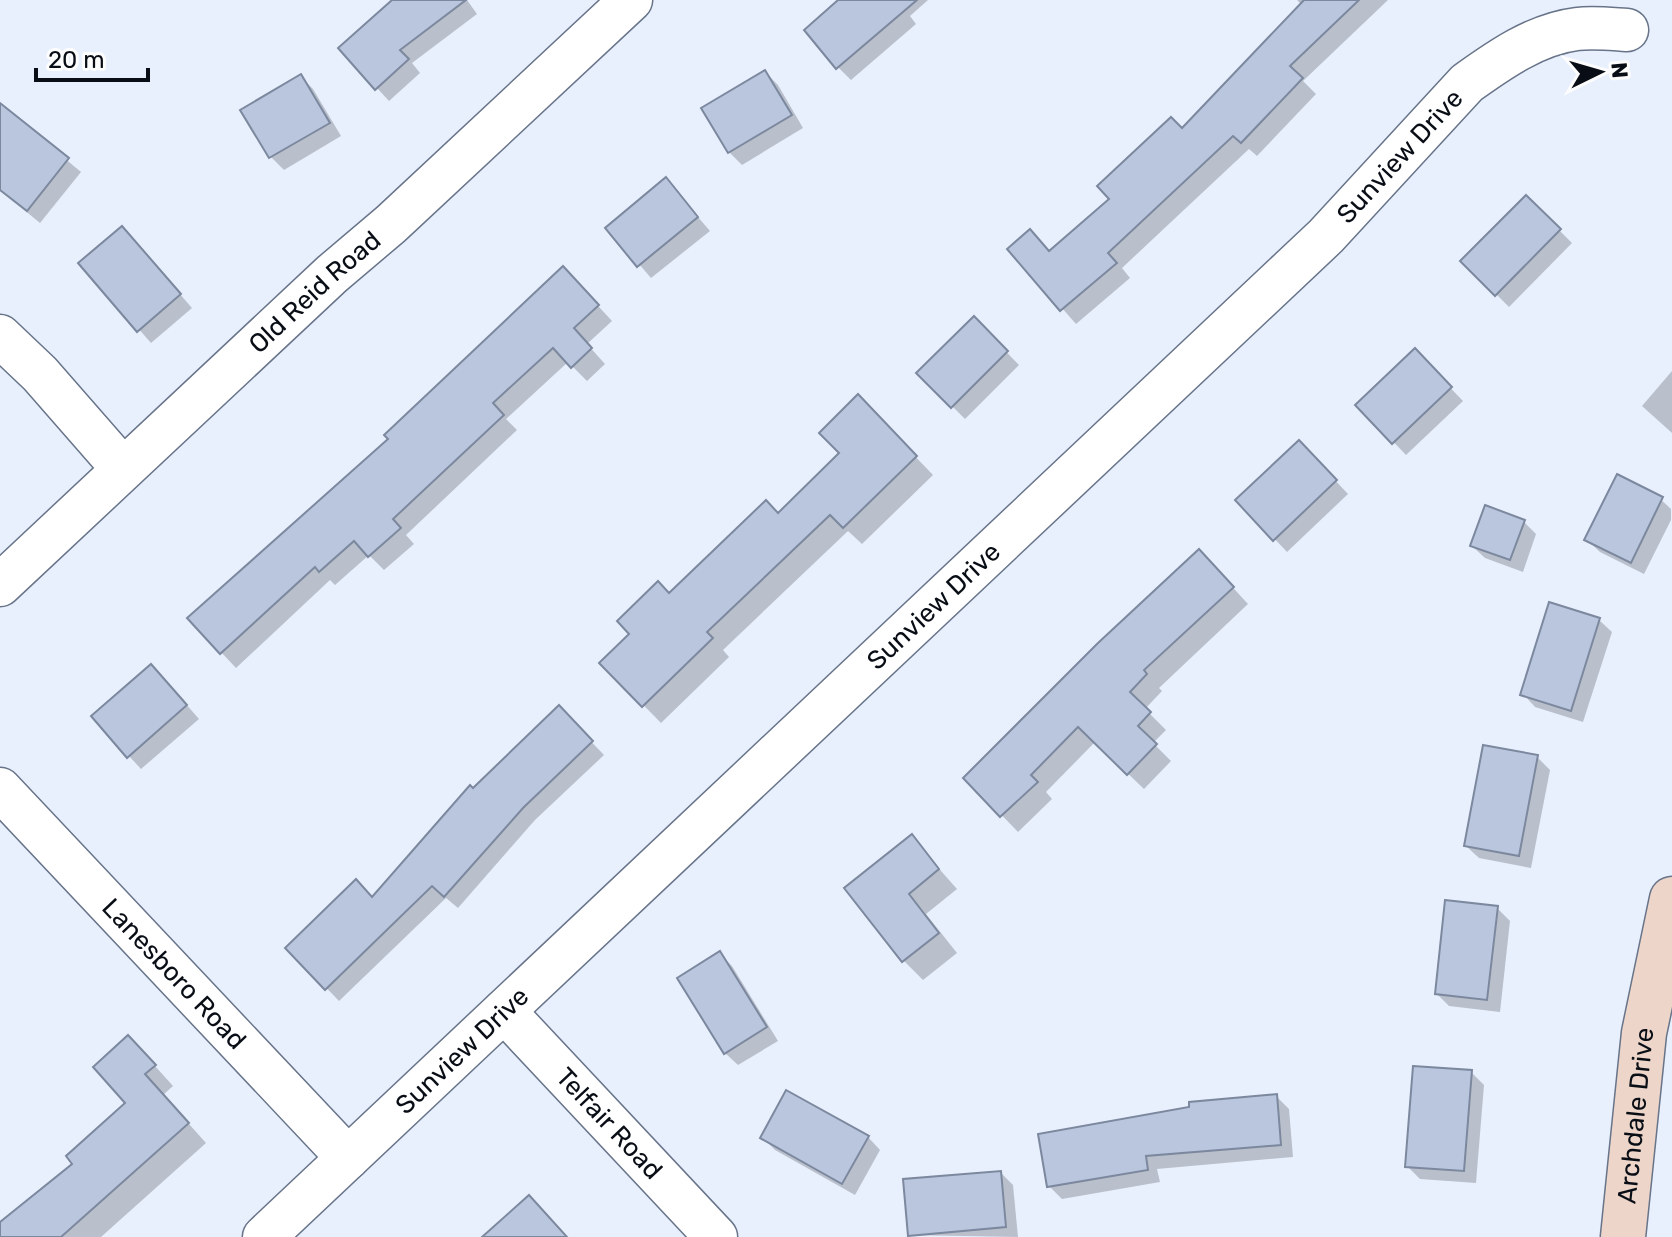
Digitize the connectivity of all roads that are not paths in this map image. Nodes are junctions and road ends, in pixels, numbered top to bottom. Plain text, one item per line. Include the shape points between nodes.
1 (631, 0) edge
2 (1627, 30) dead end
3 (0, 336) edge
4 (123, 469) junction
5 (0, 585) edge
6 (0, 789) edge
7 (1672, 899) edge
8 (504, 1011) junction
9 (348, 1158) junction
10 (264, 1237) edge
11 (716, 1237) edge
12 (1623, 1237) edge

1 - 4 street, Old Reid Road
2 - 8 street, Sunview Drive via 1578,29 1544,36 1467,83 1326,236
3 - 4 street
4 - 5 street, Old Reid Road
6 - 9 street, Lanesboro Road
7 - 12 street, Archdale Drive via 1644,1033
8 - 9 street, Sunview Drive
8 - 11 street, Telfair Road
9 - 10 street, Sunview Drive

